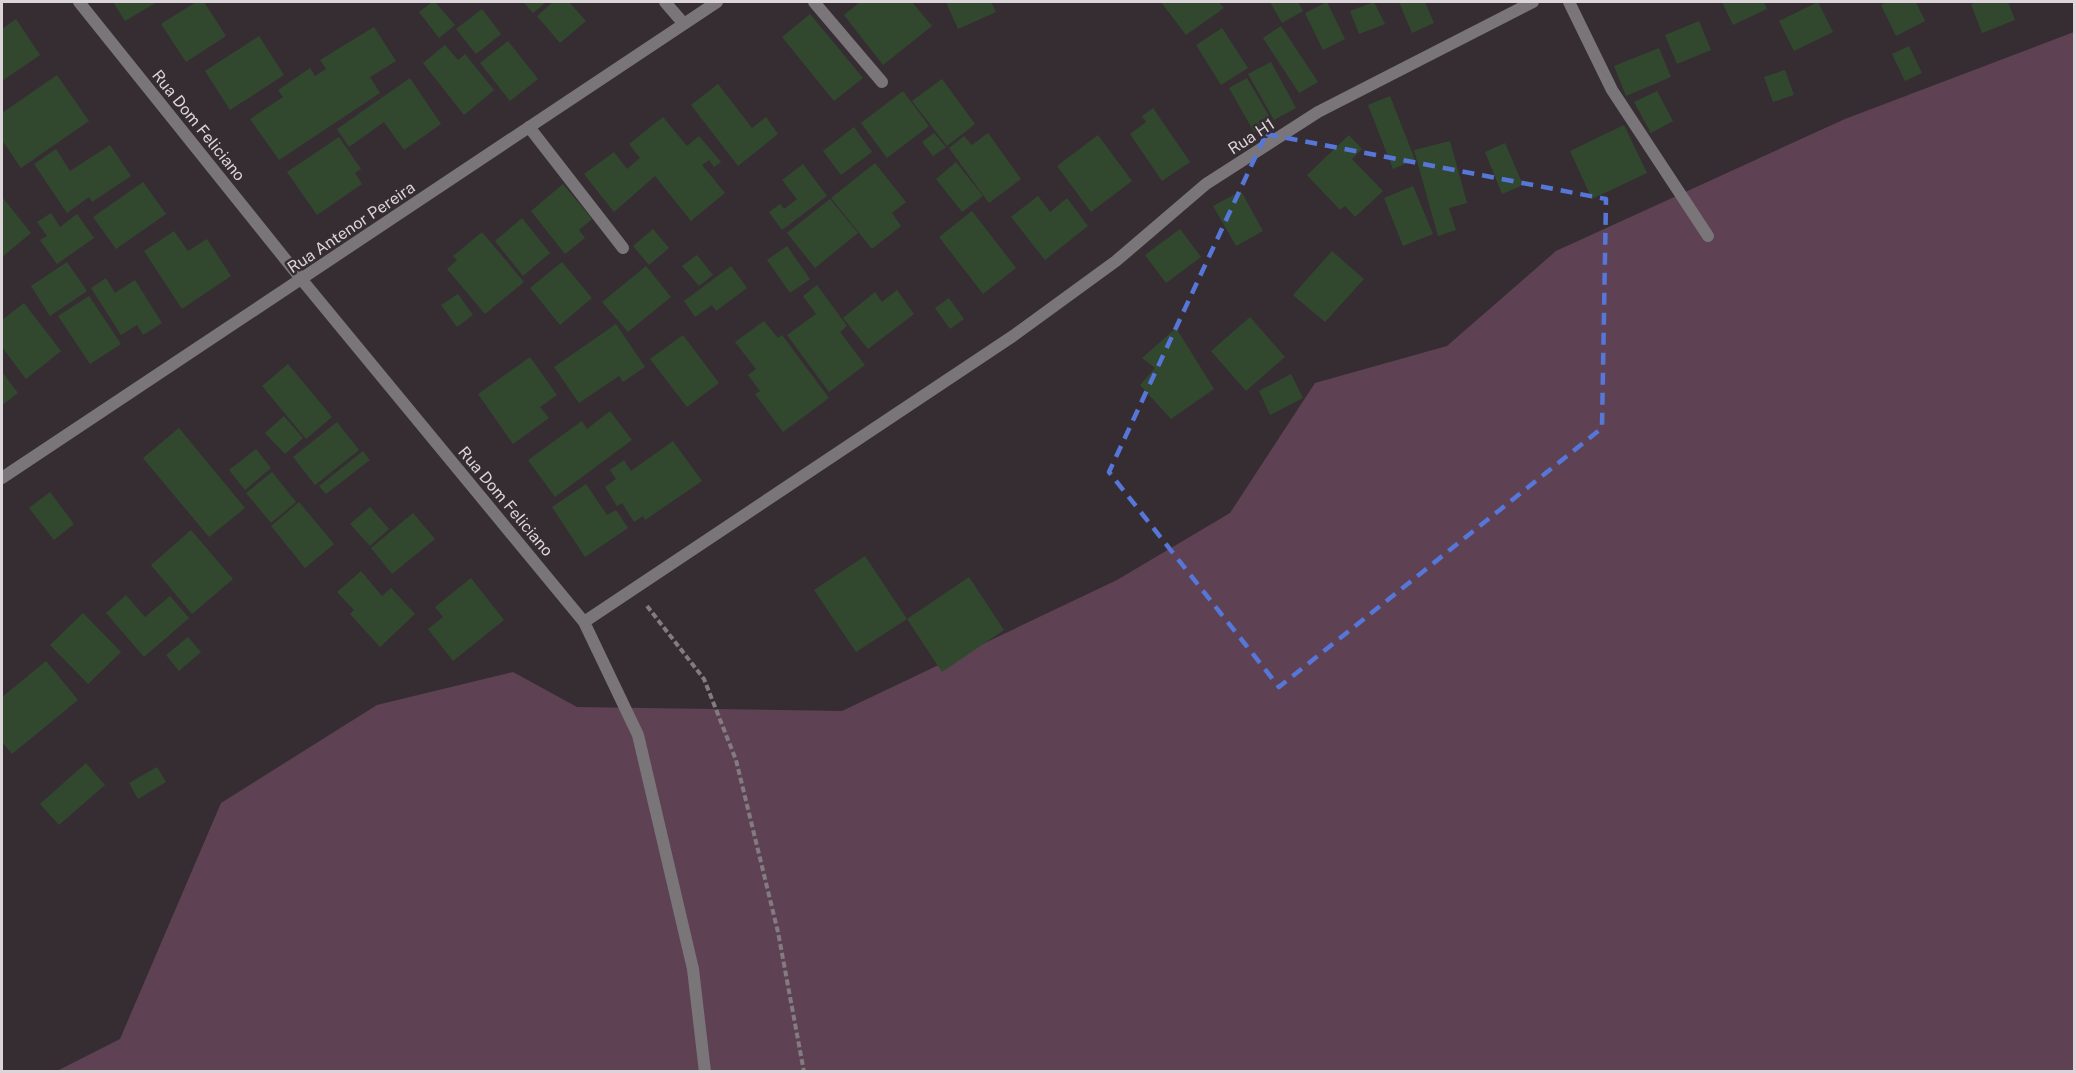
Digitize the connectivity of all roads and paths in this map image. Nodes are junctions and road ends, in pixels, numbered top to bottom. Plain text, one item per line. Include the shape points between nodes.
1 (79, 2) edge
2 (665, 2) edge
3 (717, 2) edge
4 (814, 2) edge
5 (1533, 2) edge
6 (1569, 2) edge
7 (684, 24) junction
8 (882, 82) dead end
9 (529, 127) junction
10 (1708, 236) dead end
11 (623, 248) dead end
12 (302, 280) junction
13 (2, 478) edge
14 (633, 589) junction
15 (584, 622) junction
16 (705, 1071) edge
17 (804, 1071) edge

1 - 12 street, Rua Dom Feliciano
2 - 7 street
3 - 7 street, Rua Antenor Pereira
4 - 8 street
5 - 14 street, Rua H1 via 1318,112 1206,184 1116,261 1012,336
6 - 10 street via 1612,90
7 - 9 street, Rua Antenor Pereira
9 - 11 street
9 - 12 street, Rua Antenor Pereira
12 - 13 street, Rua Antenor Pereira
12 - 15 street, Rua Dom Feliciano
14 - 15 street
14 - 17 path via 704,679 736,760 778,932
15 - 16 street, Rua Dom Feliciano via 639,735 693,969

